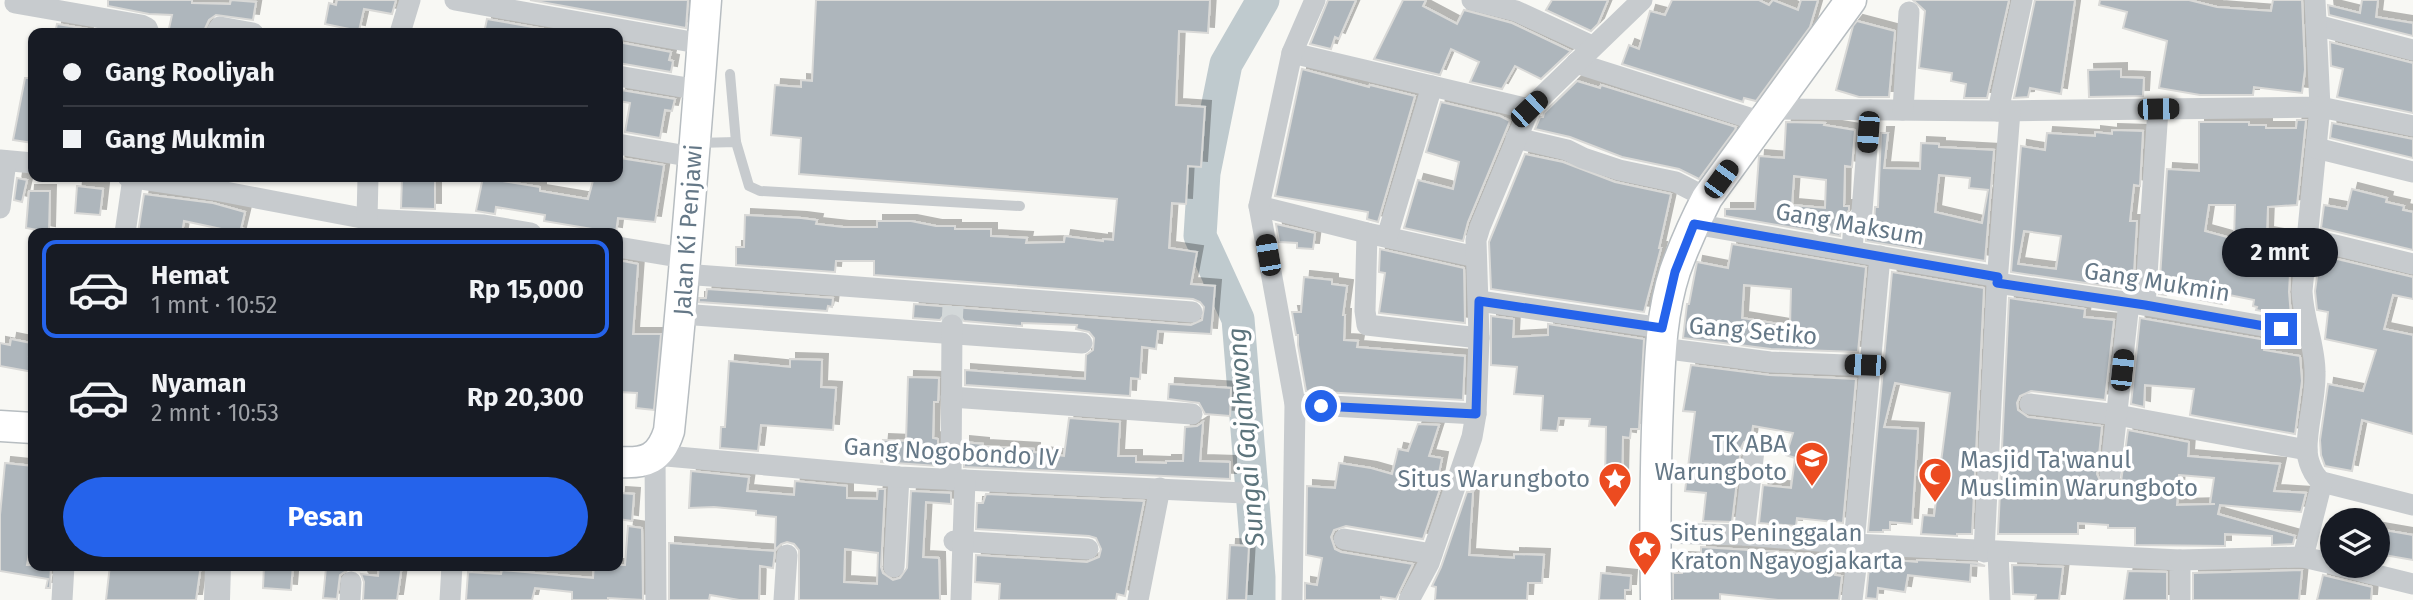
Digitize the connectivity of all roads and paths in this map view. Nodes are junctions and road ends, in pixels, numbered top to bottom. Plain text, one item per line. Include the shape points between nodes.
1 (410, 0) edge
2 (455, 0) edge
3 (706, 0) edge
4 (1315, 0) edge
5 (1472, 0) edge
6 (1642, 0) edge
7 (1851, 0) edge
8 (2022, 0) edge
9 (2315, 0) edge
10 (15, 3) dead end
11 (1909, 12) dead end
12 (2316, 25) junction
13 (147, 28) edge
14 (402, 28) edge
15 (613, 28) edge
16 (623, 30) edge
17 (703, 44) junction
18 (1592, 46) junction
19 (2413, 50) edge
20 (1292, 53) junction
21 (1576, 63) junction
22 (730, 74) dead end
23 (623, 77) edge
24 (1432, 86) junction
25 (699, 90) junction
26 (2319, 107) junction
27 (1529, 109) junction
28 (2158, 109) junction
29 (1870, 110) junction
30 (1903, 110) junction
31 (2004, 111) junction
32 (1767, 116) junction
33 (2413, 126) edge
34 (1517, 138) junction
35 (736, 142) junction
36 (623, 144) edge
37 (2316, 148) junction
38 (694, 150) junction
39 (3, 161) edge
40 (28, 163) edge
41 (2413, 172) edge
42 (130, 182) edge
43 (163, 182) edge
44 (367, 182) edge
45 (1020, 206) dead end
46 (1259, 206) junction
47 (0, 208) edge
48 (1701, 211) junction
49 (356, 223) edge
50 (125, 228) edge
51 (463, 228) edge
52 (1377, 235) junction
53 (2306, 238) junction
54 (623, 248) edge
55 (1852, 251) junction
56 (1880, 256) junction
57 (1476, 257) junction
58 (2413, 264) edge
59 (683, 266) junction
60 (1997, 280) junction
61 (1479, 301) junction
62 (2137, 304) junction
63 (1192, 312) dead end
64 (681, 314) junction
65 (953, 315) junction
66 (2308, 334) junction
67 (1479, 338) junction
68 (1662, 338) junction
69 (1082, 343) dead end
70 (1871, 366) junction
71 (951, 397) junction
72 (1296, 404) junction
73 (2030, 404) dead end
74 (1192, 414) dead end
75 (1476, 414) junction
76 (2117, 415) junction
77 (0, 426) edge
78 (28, 428) edge
79 (1754, 450) dead end
80 (2306, 450) junction
81 (655, 455) junction
82 (623, 462) edge
83 (2110, 475) dead end
84 (899, 477) junction
85 (958, 480) junction
86 (2322, 482) junction
87 (1160, 488) junction
88 (1244, 493) dead end
89 (2413, 505) edge
90 (1655, 533) junction
91 (1744, 536) junction
92 (1344, 539) dead end
93 (958, 541) junction
94 (1856, 544) junction
95 (1088, 549) dead end
96 (1991, 552) junction
97 (1432, 554) junction
98 (787, 555) dead end
99 (2303, 557) junction
100 (2180, 560) junction
101 (2320, 561) edge
102 (894, 567) dead end
103 (64, 571) edge
104 (218, 571) edge
105 (452, 571) edge
106 (2388, 578) edge
107 (2413, 584) edge
108 (62, 600) edge
109 (217, 600) edge
110 (450, 600) edge
111 (656, 600) edge
112 (784, 600) edge
113 (961, 600) edge
114 (1138, 600) edge
115 (1292, 600) edge
116 (1409, 600) edge
117 (1656, 600) edge
118 (1852, 600) edge
119 (2000, 600) edge
120 (2180, 600) edge

1 - 14 street
2 - 15 street
3 - 17 main road, Jalan Ki Penjawi
4 - 20 street
5 - 18 street via 1516,11
6 - 18 street
7 - 32 main road
8 - 31 street
9 - 12 street
10 - 13 street
11 - 30 street
12 - 19 street
12 - 26 street
16 - 17 street
17 - 25 main road, Jalan Ki Penjawi
18 - 21 street
20 - 24 street
20 - 46 street
21 - 27 street
21 - 32 street
22 - 35 lane
23 - 25 street
24 - 27 street
24 - 52 street
25 - 38 main road, Jalan Ki Penjawi
26 - 28 street
26 - 33 street
26 - 37 street
27 - 34 street
28 - 31 street
28 - 62 street
29 - 30 street
29 - 32 street
29 - 55 street via 1861,223 1854,222
30 - 31 street
31 - 60 street
32 - 48 main road
34 - 48 street, Gang Maksum via 1567,150 1619,170 1676,182
34 - 57 street via 1480,227
35 - 38 lane
35 - 45 lane via 753,189
36 - 38 street
37 - 41 street
37 - 53 street
38 - 59 main road, Jalan Ki Penjawi
39 - 40 street
39 - 47 street
42 - 50 street
43 - 49 street
44 - 49 street
46 - 52 street
46 - 72 street
48 - 55 street, Gang Maksum
48 - 68 main road via 1675,272
49 - 51 street
52 - 57 street
52 - 67 street via 1365,311 1367,325
53 - 58 street
53 - 66 street via 2302,291
54 - 59 street
55 - 56 street, Gang Maksum
56 - 60 street, Gang Maksum
56 - 70 street
57 - 61 street
59 - 64 main road, Jalan Ki Penjawi
59 - 65 street
60 - 62 street, Gang Mukmin
60 - 96 street
61 - 67 street
61 - 68 street, Gang Setiko
62 - 66 street, Gang Mukmin
62 - 76 street
63 - 65 street
64 - 65 street
64 - 81 main road, Jalan Ki Penjawi via 669,431
65 - 69 street
65 - 71 street
66 - 80 street via 2315,373
67 - 75 street
68 - 70 street, Gang Setiko via 1770,362
68 - 90 main road
70 - 94 street
71 - 74 street
71 - 85 street
72 - 75 street
72 - 115 street
73 - 76 street
75 - 97 street
76 - 80 street
76 - 83 street
77 - 78 main road
79 - 91 street
80 - 86 street
81 - 82 main road via 641,463
81 - 84 street, Gang Nogobondo IV
81 - 111 street
84 - 85 street, Gang Nogobondo IV
84 - 102 street
85 - 87 street, Gang Nogobondo IV
85 - 93 street
86 - 89 street
86 - 99 street
87 - 88 street, Gang Nogobondo IV
87 - 114 street
90 - 91 street
90 - 117 main road
91 - 94 street
92 - 97 street
93 - 95 street
93 - 113 street
94 - 96 street
94 - 118 street
96 - 100 street
96 - 119 street
97 - 116 street
98 - 112 street
99 - 100 street
99 - 101 street
100 - 120 street
103 - 108 street
104 - 109 street
105 - 110 street
106 - 107 street

